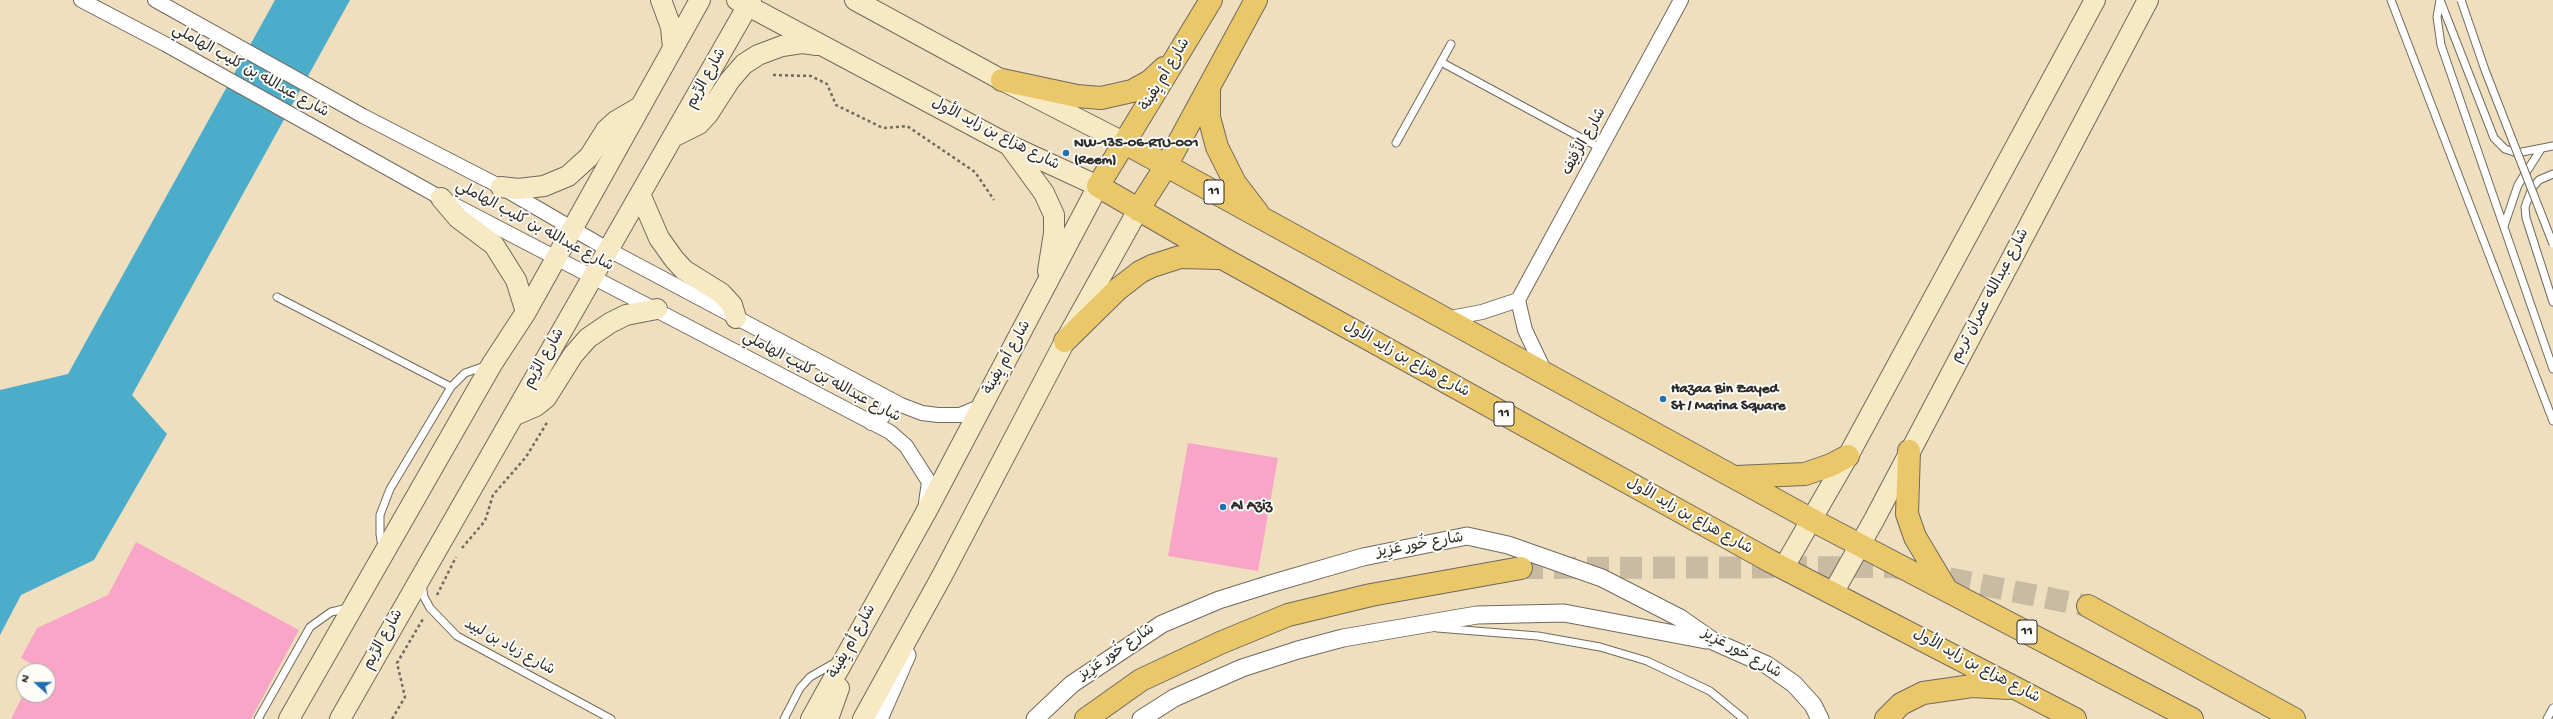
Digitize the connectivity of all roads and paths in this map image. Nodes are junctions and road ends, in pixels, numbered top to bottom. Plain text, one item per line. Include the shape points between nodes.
1 (80, 0) edge
2 (155, 0) edge
3 (661, 0) edge
4 (700, 0) edge
5 (855, 0) edge
6 (887, 0) edge
7 (1211, 0) edge
8 (1681, 0) edge
9 (2095, 0) edge
10 (2148, 0) edge
11 (2391, 0) edge
12 (2440, 0) edge
13 (2461, 0) edge
14 (1258, 1) edge
15 (746, 2) edge
16 (895, 22) junction
17 (1450, 44) dead end
18 (823, 45) junction
19 (674, 48) junction
20 (1180, 53) junction
21 (1441, 62) junction
22 (773, 75) dead end
23 (1002, 80) junction
24 (1209, 86) junction
25 (640, 107) junction
26 (675, 136) junction
27 (1125, 143) junction
28 (1396, 143) dead end
29 (1009, 145) junction
30 (2553, 146) edge
31 (1600, 148) junction
32 (2541, 148) junction
33 (1166, 166) junction
34 (2553, 174) edge
35 (1098, 186) junction
36 (501, 187) junction
37 (640, 194) junction
38 (441, 198) junction
39 (994, 200) dead end
40 (1138, 210) junction
41 (1262, 219) junction
42 (2504, 227) junction
43 (573, 230) junction
44 (2553, 244) edge
45 (609, 250) junction
46 (556, 259) junction
47 (1224, 259) junction
48 (593, 277) junction
49 (1045, 289) junction
50 (277, 297) dead end
51 (1518, 300) junction
52 (2553, 302) edge
53 (657, 309) junction
54 (526, 312) junction
55 (736, 318) junction
56 (1444, 319) junction
57 (1065, 341) junction
58 (492, 364) junction
59 (2553, 369) edge
60 (1545, 372) junction
61 (451, 387) junction
62 (890, 399) junction
63 (982, 406) junction
64 (552, 414) dead end
65 (513, 416) junction
66 (2553, 421) edge
67 (871, 423) junction
68 (1910, 451) junction
69 (1848, 456) junction
70 (1736, 477) junction
71 (925, 514) junction
72 (1812, 520) junction
73 (1861, 545) junction
74 (460, 550) dead end
75 (384, 554) junction
76 (457, 556) dead end
77 (1784, 567) junction
78 (1521, 568) tunnel mouth
79 (943, 574) junction
80 (420, 576) junction
81 (1946, 589) junction
82 (1833, 593) junction
83 (2088, 606) tunnel mouth
84 (353, 607) junction
85 (430, 608) junction
86 (1406, 627) junction
87 (1712, 641) junction
88 (844, 658) junction
89 (2020, 690) junction
90 (2553, 708) edge
91 (258, 719) edge
92 (289, 719) edge
93 (340, 719) edge
94 (392, 719) edge
95 (611, 719) edge
96 (784, 719) edge
97 (811, 719) edge
98 (828, 719) edge
99 (863, 719) edge
100 (879, 719) edge
101 (1035, 719) edge
102 (1086, 719) edge
103 (1141, 719) edge
104 (1744, 719) edge
105 (1820, 719) edge
106 (1886, 719) edge
107 (2075, 719) edge
108 (2192, 719) edge
109 (2294, 719) edge
110 (2547, 719) edge

1 - 38 street, شارع عبدالله بن كليب الهاملي via 165,44
2 - 36 street, شارع عبدالله بن كليب الهاملي via 362,116
3 - 19 main road via 671,27
4 - 19 main road
5 - 16 main road, 11
6 - 16 main road
7 - 20 main road, شارع أم يِفينة
8 - 31 street, شارع الزَّفِيْف
9 - 69 main road
10 - 68 main road, شارع عبدالله عمران تريم
11 - 66 lane
12 - 32 lane via 2489,127 2499,144 2511,152 2523,153
12 - 42 lane via 2438,17 2441,45
13 - 44 lane, bridge via 2485,70
14 - 24 main road
15 - 18 main road, شارع هزاع بن زايد الأول / 11
15 - 26 main road, شارع الرِّيم
16 - 23 main road, 11
17 - 21 lane
18 - 26 main road via 802,43 782,46 758,55 744,64 730,80 699,124
18 - 29 main road, شارع هزاع بن زايد الأول / 11
19 - 25 main road
20 - 23 main road via 1150,81 1132,91 1113,96 1077,96
20 - 27 main road, شارع أم يِفينة
21 - 28 lane
21 - 31 lane
22 - 39 path via 811,76 827,84 836,105 883,128 906,126 975,172
23 - 27 main road, 11
24 - 33 main road
24 - 41 main road via 1210,117 1217,147 1235,183
25 - 36 main road via 606,130 589,157 568,176 538,187
25 - 43 main road
26 - 37 main road, شارع الرِّيم
27 - 33 main road, 11
27 - 35 main road, شارع أم يِفينة
29 - 35 main road, شارع هزاع بن زايد الأول / 11
29 - 49 main road via 1044,192 1054,215 1054,233
30 - 32 lane
31 - 51 street, شارع الزَّفِيْف
32 - 42 lane via 2518,185
33 - 40 main road
33 - 41 main road, 11
34 - 52 lane via 2539,180 2532,188 2525,207 2526,218
35 - 40 main road, شارع هزاع بن زايد الأول / 11
35 - 49 main road, شارع أم يِفينة
36 - 43 street, شارع عبدالله بن كليب الهاملي
37 - 45 main road, شارع الرِّيم
37 - 55 main road via 659,238 674,259 684,270 721,293 732,305
38 - 46 street, شارع عبدالله بن كليب الهاملي
38 - 54 main road via 458,218 494,245 516,280
40 - 47 main road, شارع هزاع بن زايد الأول / 11
40 - 57 main road
41 - 56 main road, 11
42 - 59 lane
43 - 45 street, شارع عبدالله بن كليب الهاملي
43 - 46 main road
45 - 48 main road, شارع الرِّيم
45 - 55 street, شارع عبدالله بن كليب الهاملي
46 - 48 street, شارع عبدالله بن كليب الهاملي
46 - 54 main road
47 - 57 main road via 1187,257 1152,266 1128,280
47 - 77 main road, شارع هزاع بن زايد الأول / 11 via 1763,558
48 - 53 street, شارع عبدالله بن كليب الهاملي
48 - 65 main road, شارع الرِّيم
49 - 63 main road, شارع أم يِفينة
50 - 61 lane
51 - 56 street via 1482,312
51 - 60 street via 1525,330
53 - 65 main road via 626,315 588,338 573,355 546,398 536,406
53 - 67 street, شارع عبدالله بن كليب الهاملي
54 - 58 main road
55 - 62 street, شارع عبدالله بن كليب الهاملي
56 - 60 main road, 11
57 - 79 main road
58 - 61 lane via 469,371
58 - 75 main road
60 - 70 main road, 11
61 - 75 lane via 386,498 379,524
62 - 63 street, شارع عبدالله بن كليب الهاملي via 922,412 938,415 960,415
62 - 67 street via 884,415
63 - 71 main road, شارع أم يِفينة
64 - 74 path via 526,457 493,495 481,527
65 - 80 main road, شارع الرِّيم
67 - 71 street, شارع عبدالله بن كليب الهاملي via 890,432 906,446 929,482
68 - 73 main road, شارع عبدالله عمران تريم
68 - 81 main road via 1907,514 1915,537
69 - 70 main road via 1805,474
69 - 72 main road
70 - 72 main road, 11
71 - 88 main road, شارع أم يِفينة
72 - 73 main road, 11
72 - 77 main road
73 - 81 main road, 11
73 - 82 main road, شارع عبدالله عمران تريم
75 - 84 main road
76 - 85 path
77 - 82 main road, شارع هزاع بن زايد الأول / 11
78 - 102 main road via 1371,595 1288,615 1141,680
79 - 99 main road
79 - 100 street
80 - 85 lane, شارع زياد بن لبيد via 424,597
80 - 93 main road, شارع الرِّيم
81 - 108 main road, 11
82 - 89 main road, شارع هزاع بن زايد الأول / 11
83 - 109 main road
84 - 91 lane via 331,612 310,627
84 - 92 main road
85 - 94 path via 397,663 405,697
85 - 95 lane, شارع زياد بن لبيد via 457,636
86 - 87 street via 1477,615 1564,613
86 - 103 street via 1343,638 1242,668 1174,698
86 - 104 lane via 1520,633 1600,648 1647,661 1681,675 1710,692
87 - 101 street, شارع خُور عَزِيز via 1680,618 1602,578 1508,545 1467,536 1363,557 1284,579 1219,600 1162,624 1072,684
87 - 105 street, شارع خُور عَزِيز via 1767,665 1794,684 1813,704
88 - 96 lane via 810,677 800,688
88 - 97 main road, شارع أم يِفينة
88 - 98 main road via 841,682
89 - 106 main road via 1972,686 1929,691 1901,704
89 - 107 main road, شارع هزاع بن زايد الأول / 11
90 - 110 lane

